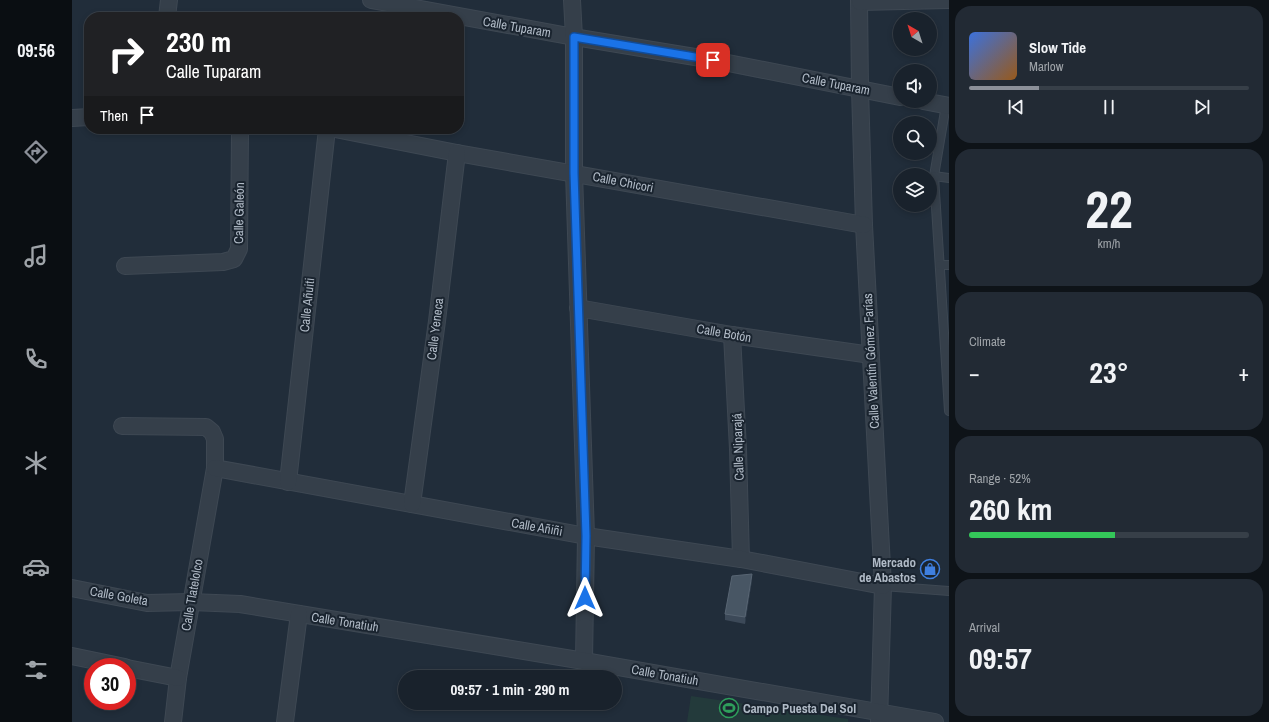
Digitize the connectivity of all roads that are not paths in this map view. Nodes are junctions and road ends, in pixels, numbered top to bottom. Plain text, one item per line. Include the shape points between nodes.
1 (169, 0) edge
2 (371, 0) edge
3 (572, 0) edge
4 (948, 0) edge
5 (860, 1) edge
6 (168, 12) edge
7 (437, 12) edge
8 (464, 17) edge
9 (574, 37) junction
10 (860, 89) junction
11 (893, 96) edge
12 (937, 104) edge
13 (948, 106) edge
14 (84, 117) edge
15 (72, 118) edge
16 (240, 134) edge
17 (326, 134) edge
18 (360, 134) edge
19 (457, 153) junction
20 (936, 168) edge
21 (574, 173) junction
22 (937, 176) edge
23 (949, 178) edge
24 (936, 212) edge
25 (864, 226) junction
26 (940, 265) junction
27 (949, 265) edge
28 (125, 266) dead end
29 (578, 308) junction
30 (732, 335) junction
31 (871, 355) junction
32 (949, 411) edge
33 (122, 426) dead end
34 (215, 468) junction
35 (288, 482) junction
36 (412, 504) junction
37 (586, 536) junction
38 (741, 559) junction
39 (883, 586) junction
40 (72, 588) edge
41 (949, 591) edge
42 (191, 602) junction
43 (298, 614) junction
44 (72, 656) edge
45 (84, 658) edge
46 (584, 661) junction
47 (136, 669) edge
48 (178, 678) junction
49 (880, 717) edge
50 (173, 722) edge
51 (286, 722) edge
52 (935, 722) edge

1 - 6 street
2 - 7 street, Calle Tuparam
3 - 9 street
4 - 5 street
5 - 10 street, Calle Valentín Gómez Farías
8 - 9 street, Calle Tuparam
9 - 10 street, Calle Tuparam via 713,60
9 - 21 street
10 - 11 street, Calle Tuparam
10 - 25 street, Calle Valentín Gómez Farías
12 - 13 street
13 - 20 lane
14 - 15 street
16 - 28 street, Calle Galeón via 238,249 234,259 223,262
17 - 35 street, Calle Añuiti
18 - 19 street, Calle Chicori
19 - 21 street, Calle Chicori
19 - 36 street, Calle Yeneca
21 - 25 street, Calle Chicori
21 - 29 street
22 - 23 lane
24 - 26 lane
25 - 31 street, Calle Valentín Gómez Farías
26 - 27 lane
26 - 32 lane
29 - 30 street, Calle Botón
29 - 37 street
30 - 31 street, Calle Botón
30 - 38 street, Calle Niparajá
31 - 39 street, Calle Valentín Gómez Farías
33 - 34 street, Calle Tlatelolco via 206,427 215,439
34 - 35 street, Calle Añiñi
34 - 42 street, Calle Tlatelolco
35 - 36 street, Calle Añiñi
36 - 37 street, Calle Añiñi
37 - 38 street, Calle Añiñi
37 - 46 street
38 - 39 street, Calle Añiñi
39 - 41 lane
39 - 49 street, Calle Valentín Gómez Farías
40 - 42 street, Calle Goleta via 147,602
42 - 43 street, Calle Goleta via 240,604
42 - 48 street, Calle Tlatelolco
43 - 46 street, Calle Tonatiuh
43 - 51 street
44 - 45 street
46 - 49 street, Calle Tonatiuh
47 - 48 street
48 - 50 street, Calle Tlatelolco
49 - 52 street, Calle Tonatiuh

